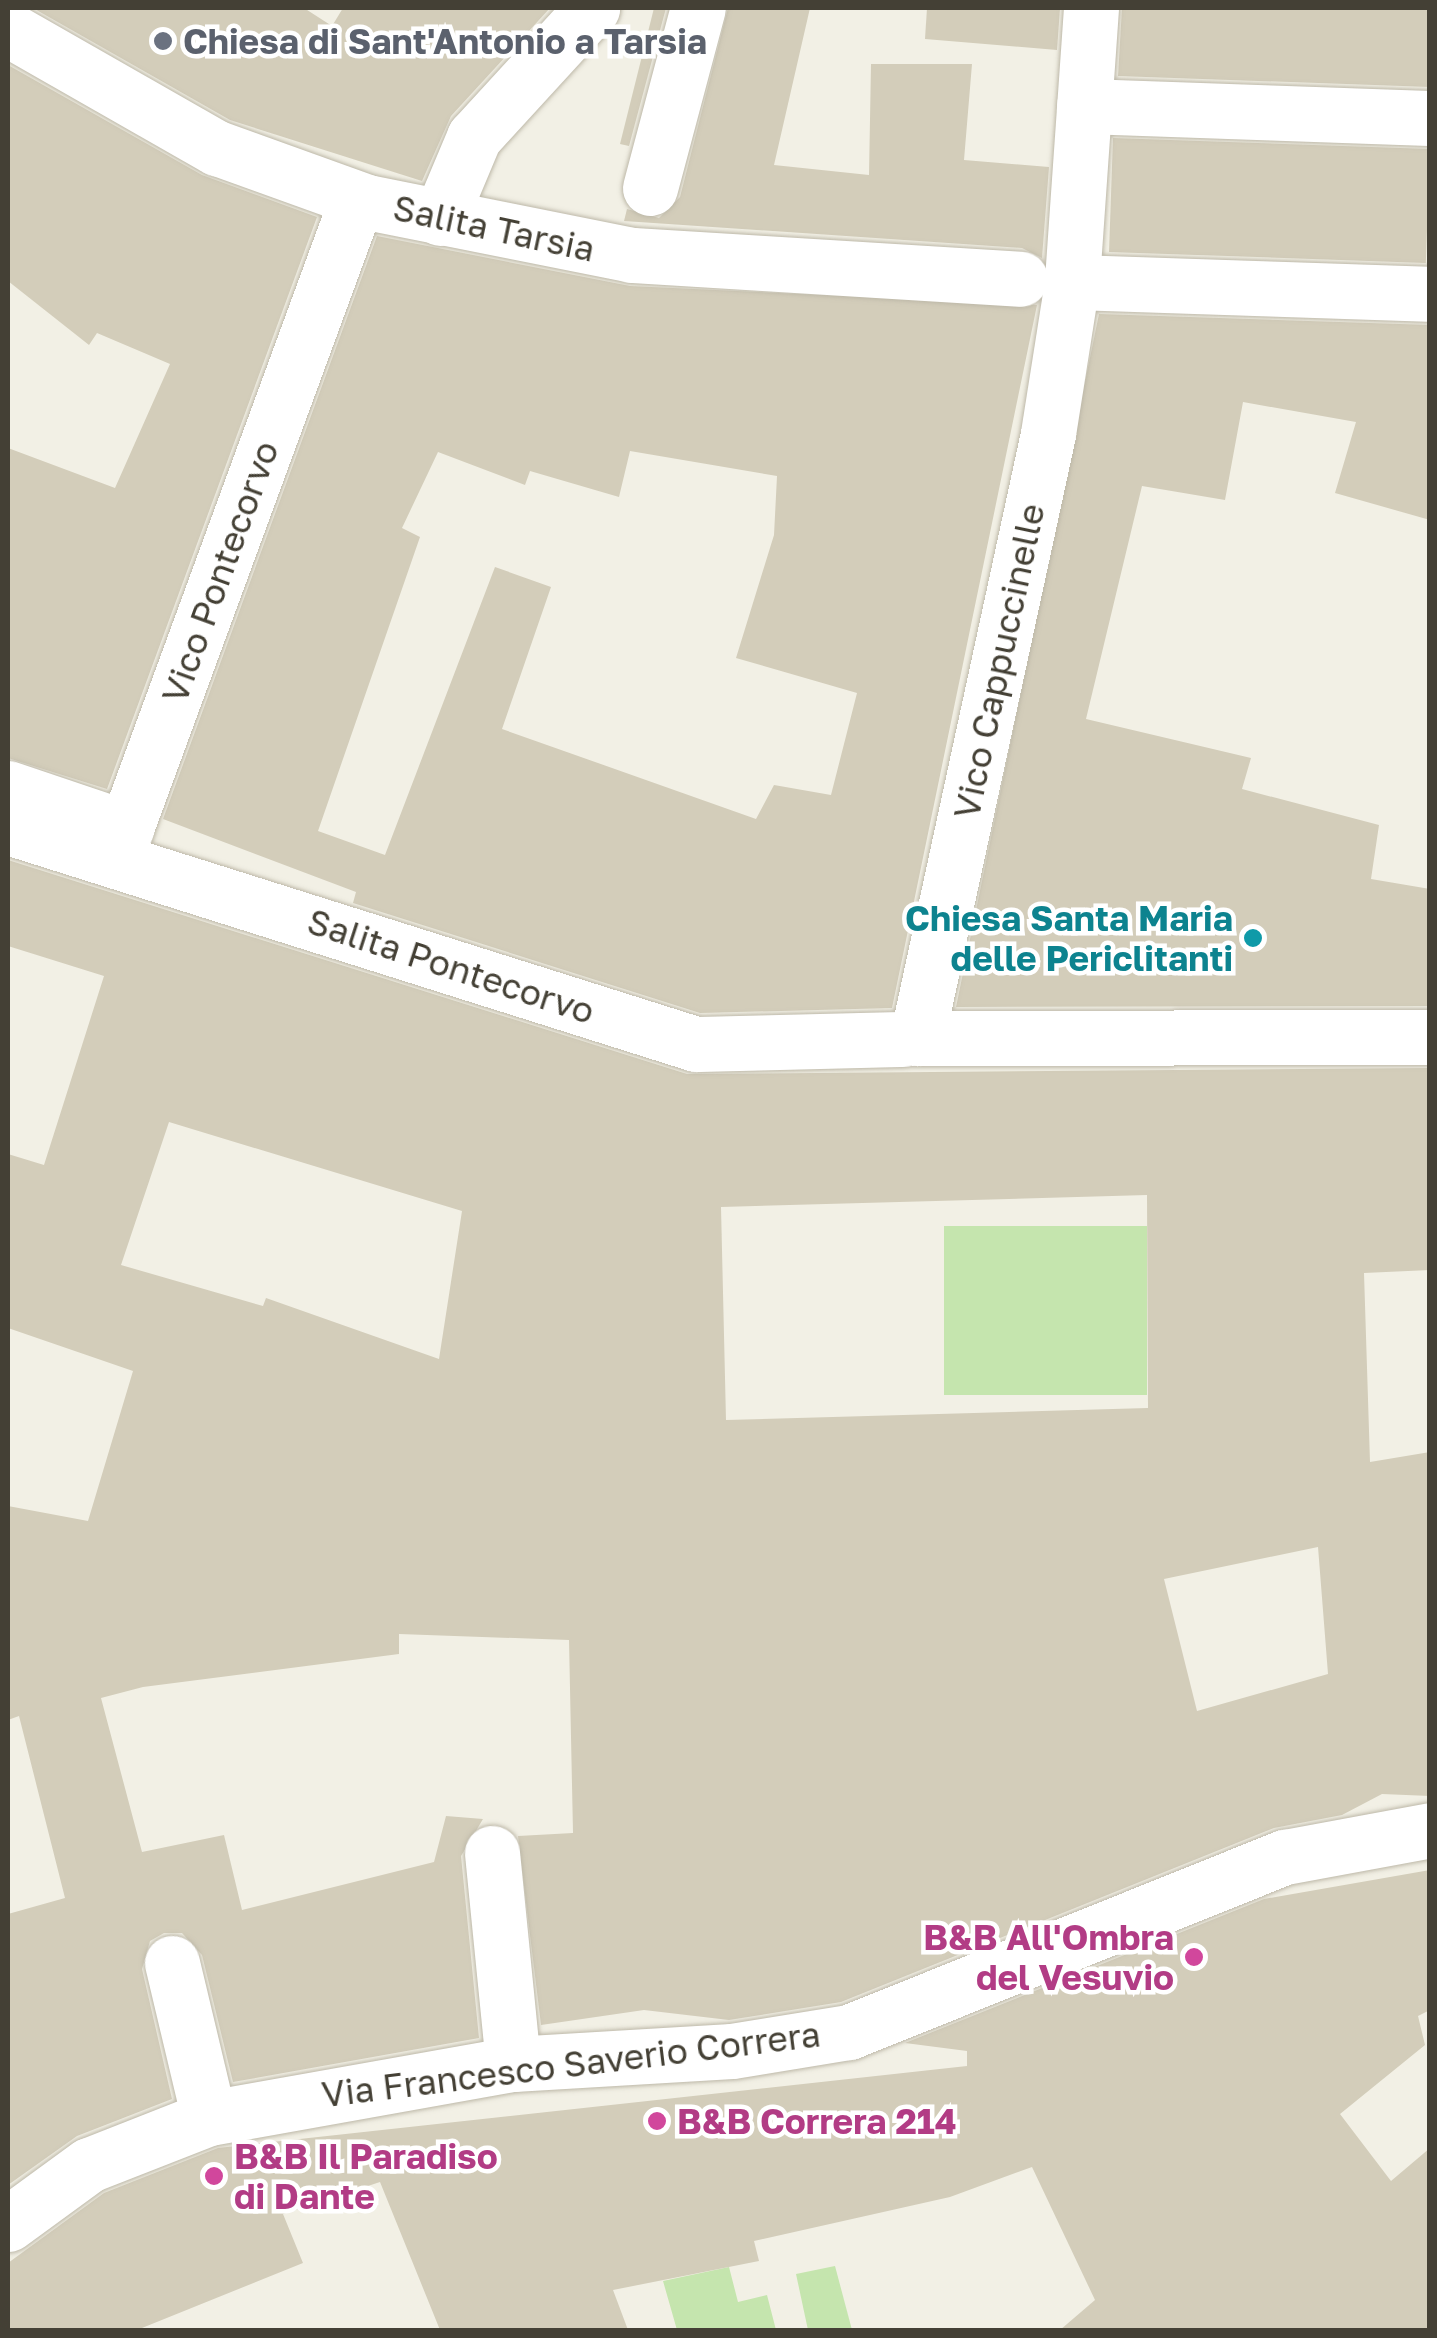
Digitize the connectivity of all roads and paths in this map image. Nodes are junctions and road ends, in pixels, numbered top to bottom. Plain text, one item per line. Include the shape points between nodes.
1 (592, 8) edge
2 (698, 8) edge
3 (1090, 8) edge
4 (8, 28) edge
5 (1084, 106) junction
6 (1430, 118) edge
7 (357, 199) junction
8 (440, 218) junction
9 (640, 221) junction
10 (1046, 281) junction
11 (1430, 294) edge
12 (8, 788) edge
13 (8, 827) edge
14 (1430, 1037) edge
15 (910, 1038) junction
16 (1430, 1830) edge
17 (492, 1853) dead end
18 (172, 1964) dead end
19 (513, 2064) junction
20 (209, 2118) junction
21 (8, 2224) edge

1 - 8 street via 474,137
2 - 9 street
3 - 5 street, Vico Cappuccinelle
4 - 7 street, Salita Tarsia via 203,142
5 - 6 street
5 - 10 street, Vico Cappuccinelle
7 - 8 street, Salita Tarsia
7 - 12 street, Vico Pontecorvo via 126,828
8 - 9 street, Salita Tarsia
9 - 10 street, Salita Tarsia
10 - 11 street, Salita Tarsia
10 - 15 street, Vico Cappuccinelle
13 - 15 street, Salita Pontecorvo via 696,1044
14 - 15 street, Salita Pontecorvo
16 - 19 street, Via Francesco Saverio Correra via 1286,1856 850,2032 732,2051
17 - 19 street
18 - 20 street
19 - 20 street, Via Francesco Saverio Correra
20 - 21 street, Via Francesco Saverio Correra via 90,2165

